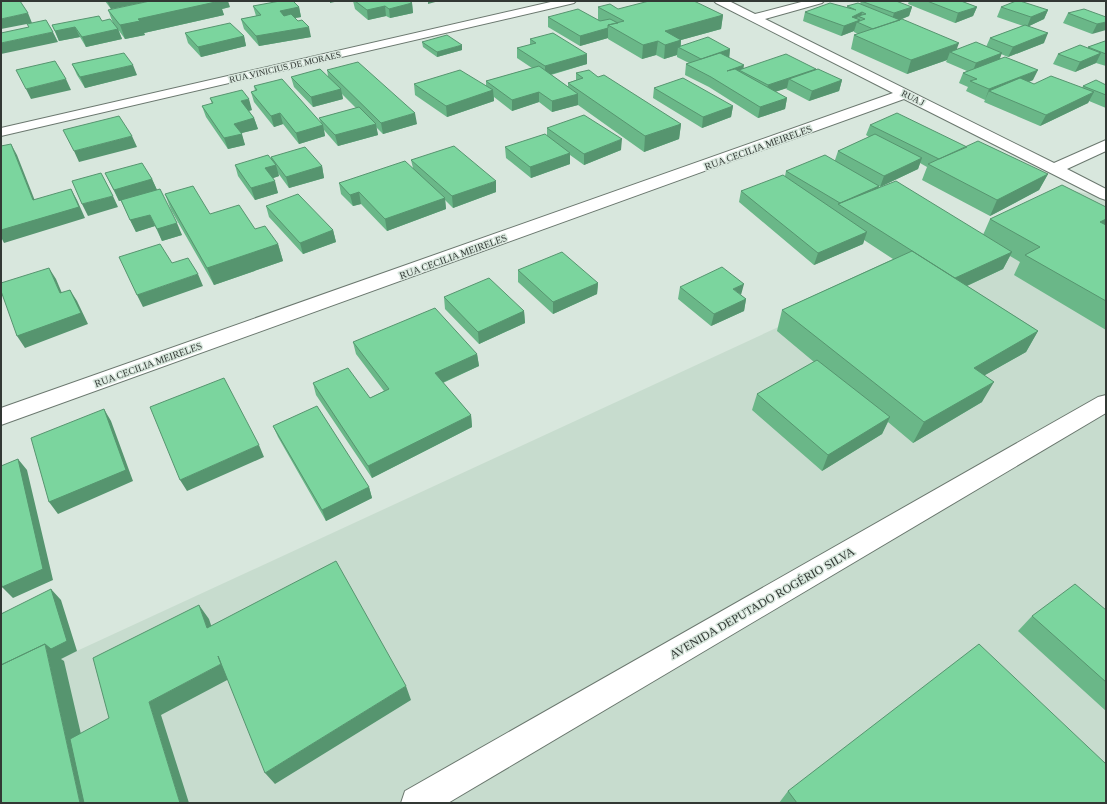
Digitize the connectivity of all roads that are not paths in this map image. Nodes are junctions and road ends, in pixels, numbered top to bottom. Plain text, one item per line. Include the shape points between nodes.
1 (570, 1) edge
2 (720, 1) edge
3 (818, 1) edge
4 (754, 18) junction
5 (905, 94) junction
6 (1, 132) edge
7 (1106, 145) edge
8 (1054, 169) junction
9 (1106, 195) edge
10 (1106, 403) edge
11 (1, 417) edge
12 (417, 803) edge

1 - 6 street, RUA VINICIUS DE MORAES
2 - 4 street, RUA J
3 - 4 street
4 - 5 street, RUA J
5 - 8 street, RUA J
5 - 11 street, RUA CECILIA MEIRELES
7 - 8 street
8 - 9 street, RUA J
10 - 12 street, AVENIDA DEPUTADO ROGÉRIO SILVA

